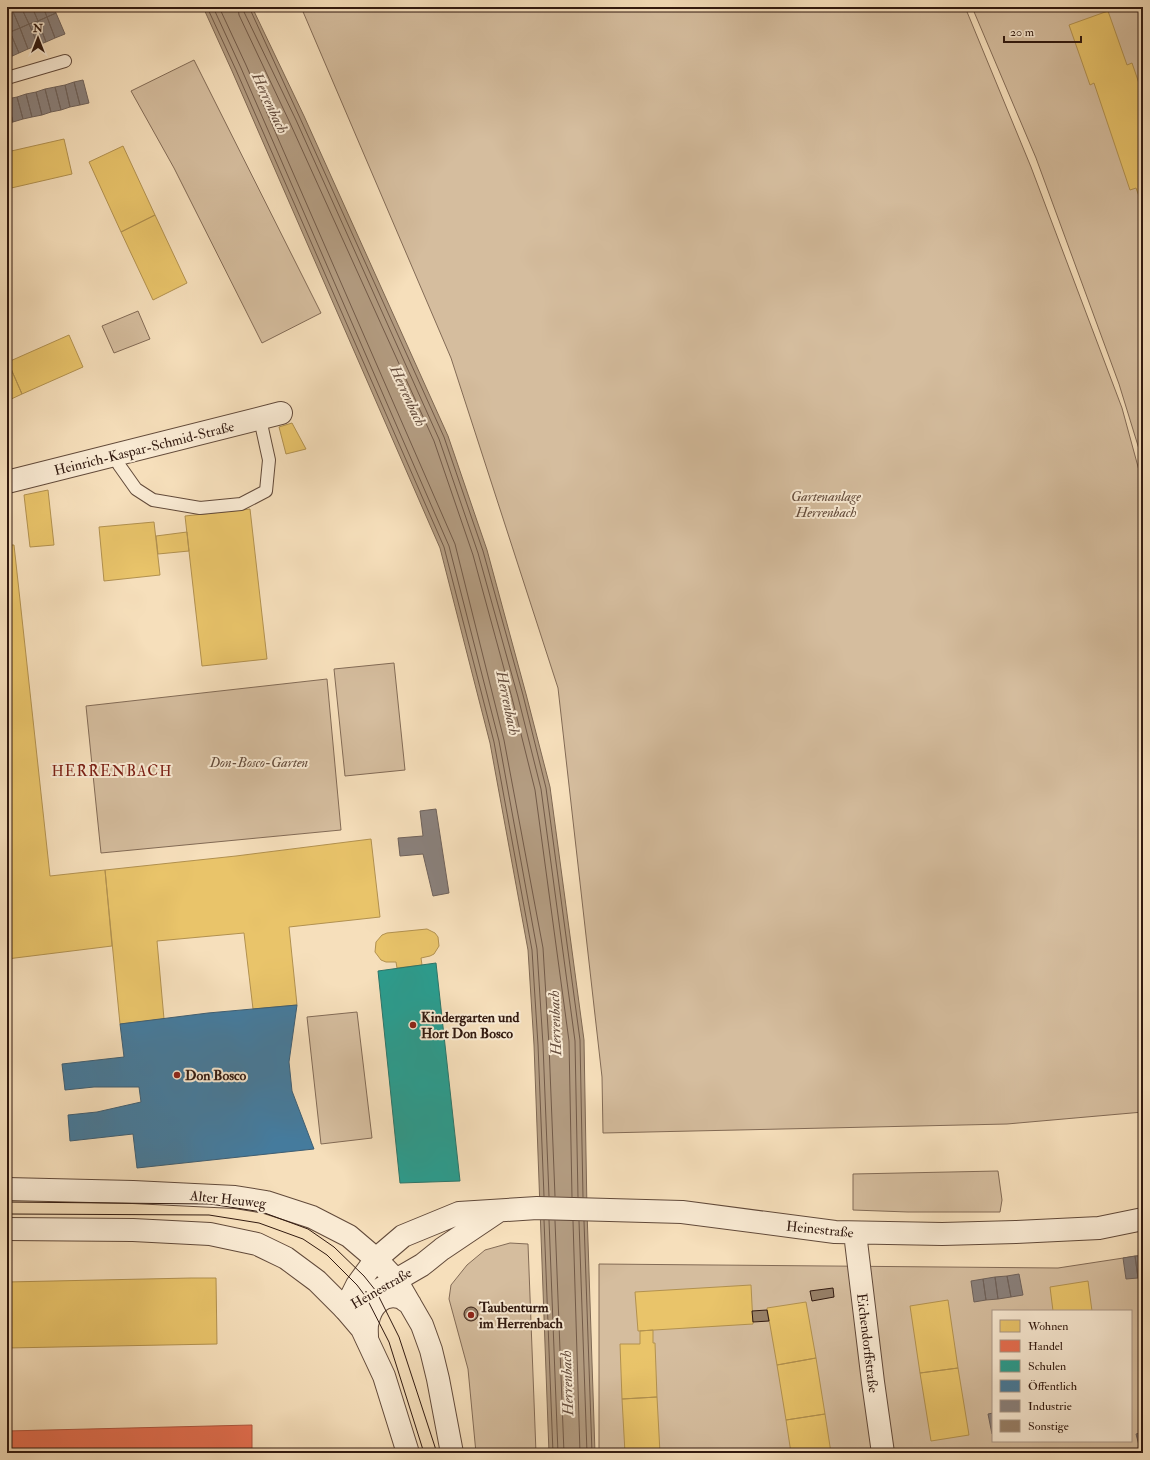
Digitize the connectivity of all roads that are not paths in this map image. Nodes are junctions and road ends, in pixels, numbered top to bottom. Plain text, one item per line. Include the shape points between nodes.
1 (65, 61) dead end
2 (7, 78) edge
3 (281, 413) dead end
4 (260, 419) junction
5 (114, 454) junction
6 (7, 482) edge
7 (7, 1189) edge
8 (498, 1211) junction
9 (1143, 1219) edge
10 (7, 1229) edge
11 (855, 1233) junction
12 (376, 1258) junction
13 (396, 1280) junction
14 (410, 1304) junction
15 (345, 1309) junction
16 (367, 1337) junction
17 (408, 1453) edge
18 (452, 1453) edge
19 (883, 1453) edge

1 - 2 lane
3 - 4 street, Heinrich-Kaspar-Schmid-Straße
4 - 5 street, Heinrich-Kaspar-Schmid-Straße
4 - 5 lane via 269,460 266,491 241,504 200,508 153,500 136,488
5 - 6 street, Heinrich-Kaspar-Schmid-Straße
7 - 12 street, Alter Heuweg via 235,1197 266,1202 318,1220 349,1236
8 - 11 street, Heinestraße via 590,1208 682,1212
8 - 12 street, Heinestraße via 459,1213 404,1236
8 - 13 street, Heinestraße via 422,1265
9 - 11 street, Heinestraße via 1099,1228 942,1234
10 - 15 street via 203,1233 257,1244 286,1258 312,1277
11 - 19 street, Eichendorffstraße
12 - 13 street, Alter Heuweg
12 - 15 street, Heinestraße via 357,1285
13 - 14 street, Alter Heuweg
13 - 15 street, Heinestraße
14 - 16 street via 400,1297 380,1300 372,1308 367,1322
14 - 18 street, Alter Heuweg via 422,1325 430,1350
15 - 16 street
16 - 17 street via 384,1376

